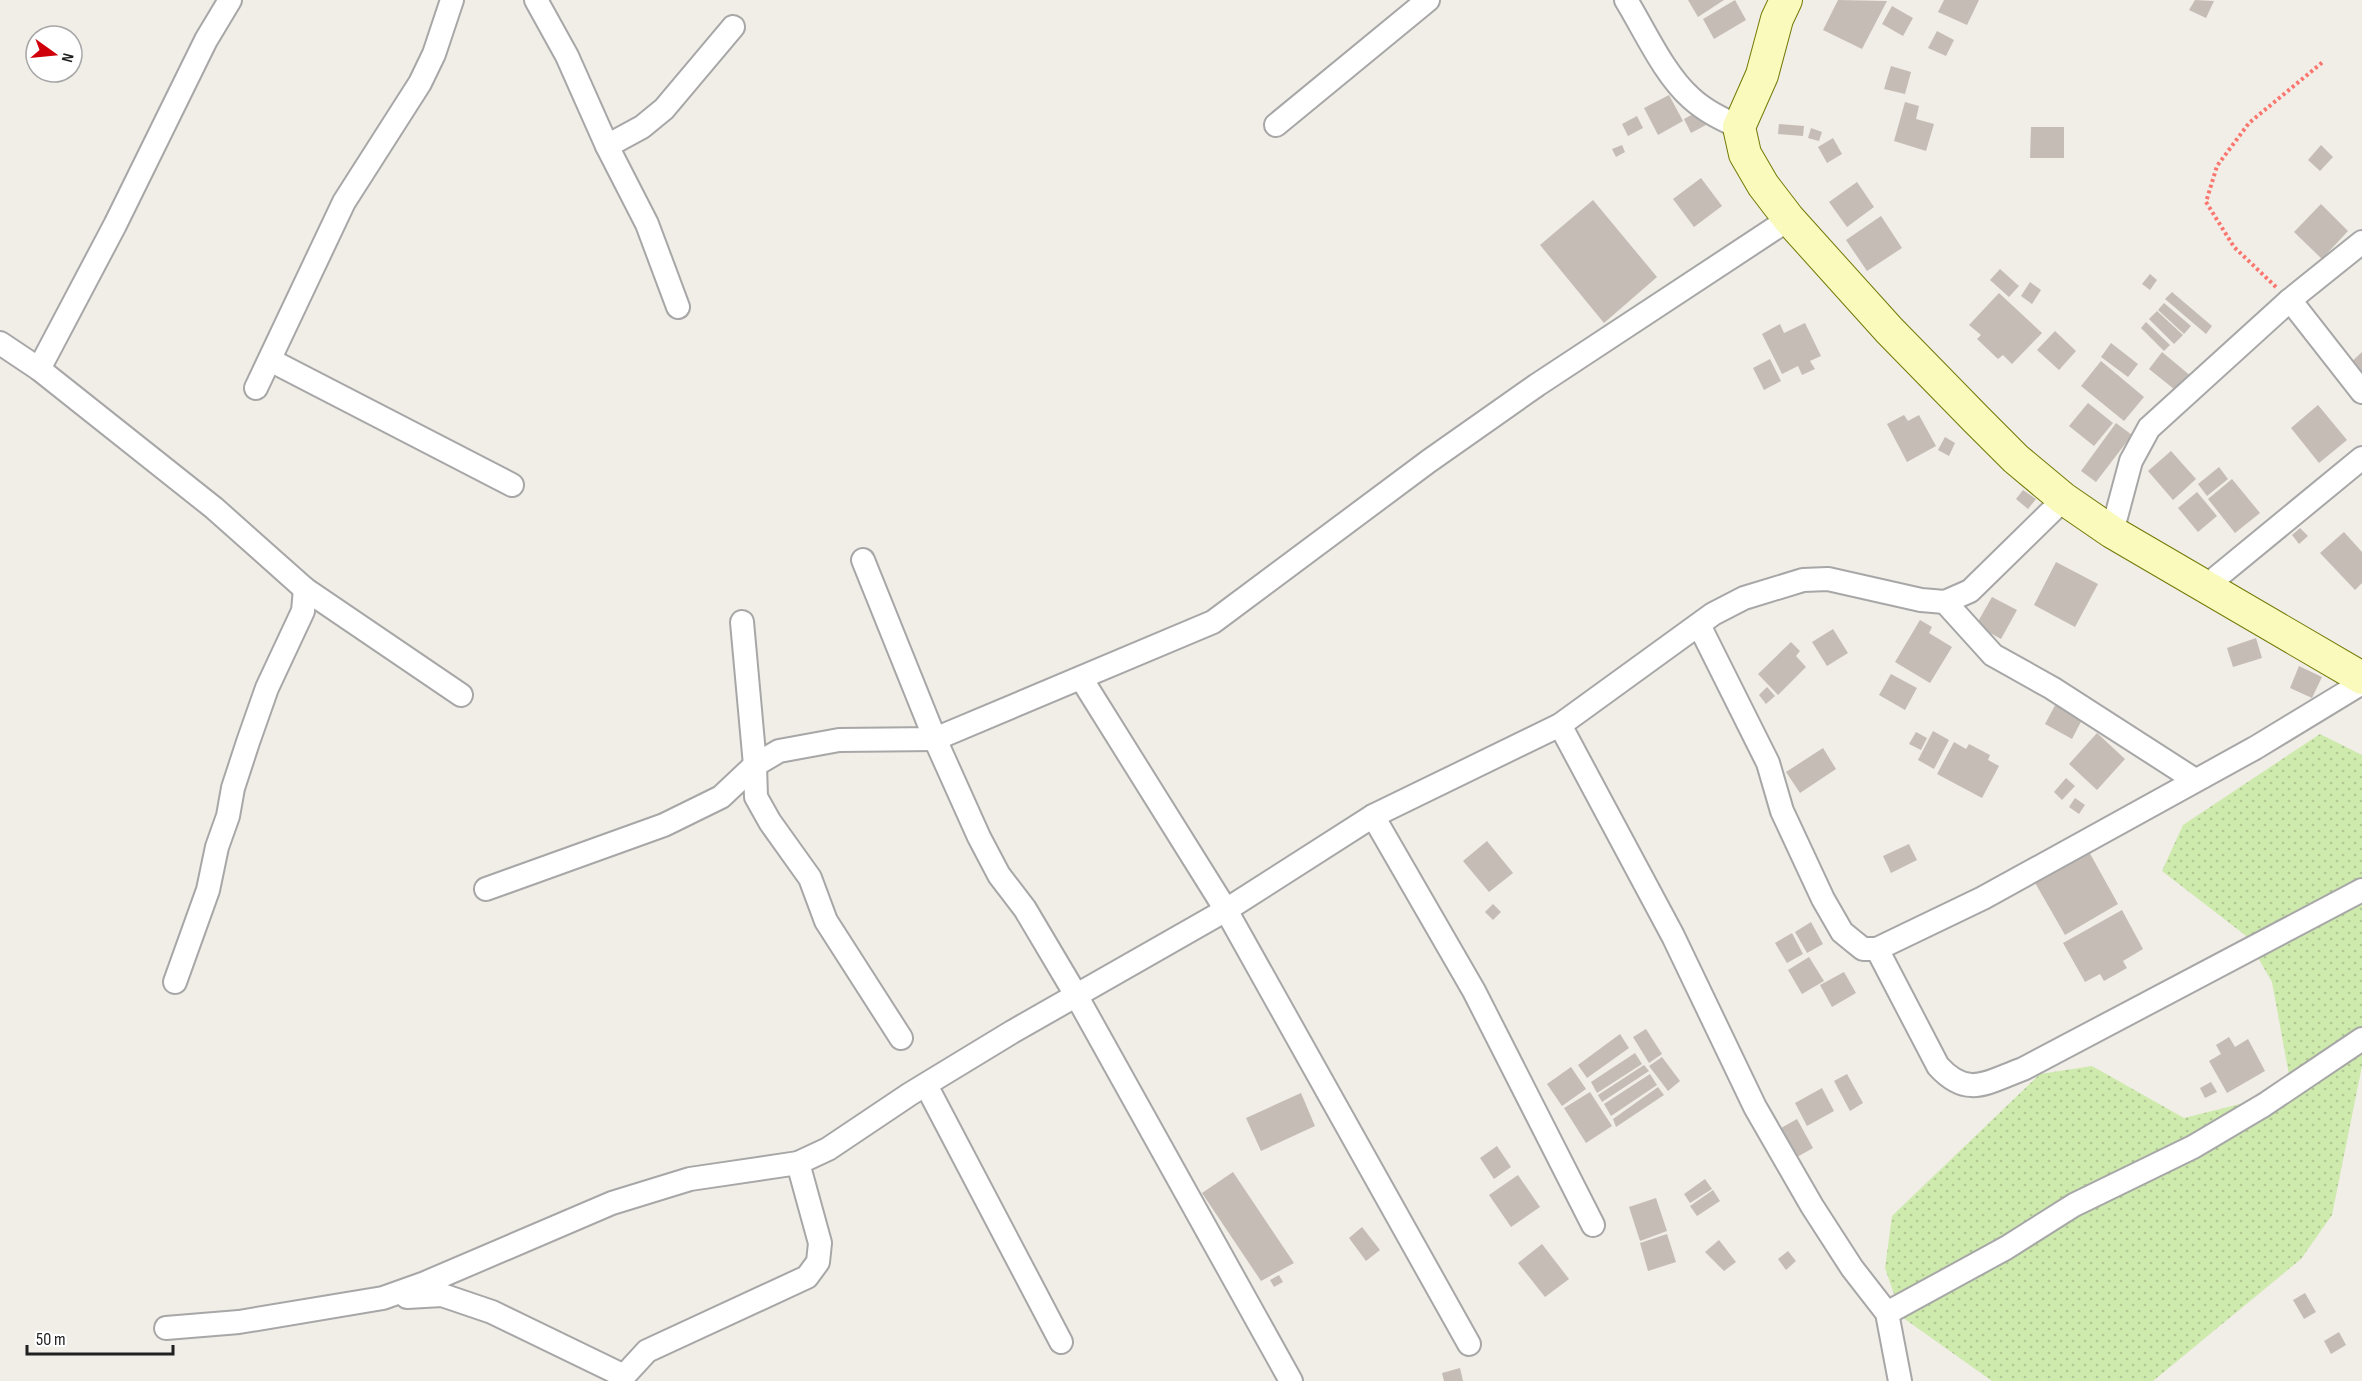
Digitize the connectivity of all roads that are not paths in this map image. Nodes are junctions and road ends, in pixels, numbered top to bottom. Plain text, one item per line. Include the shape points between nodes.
1 (230, 0) edge
2 (452, 0) edge
3 (536, 0) edge
4 (1428, 0) edge
5 (1626, 0) edge
6 (1786, 0) edge
7 (733, 27) dead end
8 (1276, 125) dead end
9 (1739, 127) junction
10 (607, 146) junction
11 (1790, 219) junction
12 (2362, 242) edge
13 (2290, 300) junction
14 (678, 308) dead end
15 (0, 343) edge
16 (270, 360) junction
17 (39, 369) junction
18 (256, 388) dead end
19 (2362, 392) edge
20 (2362, 458) edge
21 (512, 485) dead end
22 (2064, 499) junction
23 (2112, 532) junction
24 (863, 560) dead end
25 (2205, 587) junction
26 (305, 589) junction
27 (1945, 602) junction
28 (742, 622) dead end
29 (1699, 625) junction
30 (1081, 678) junction
31 (2362, 678) edge
32 (2362, 683) edge
33 (461, 695) dead end
34 (1560, 725) junction
35 (935, 739) junction
36 (755, 765) junction
37 (2195, 780) junction
38 (1373, 816) junction
39 (486, 890) dead end
40 (2362, 890) edge
41 (1226, 910) junction
42 (1878, 949) junction
43 (175, 982) dead end
44 (1076, 995) junction
45 (901, 1038) dead end
46 (2362, 1039) edge
47 (926, 1085) junction
48 (798, 1163) junction
49 (1593, 1225) dead end
50 (382, 1298) junction
51 (1887, 1313) junction
52 (166, 1328) dead end
53 (1061, 1342) dead end
54 (1469, 1344) dead end
55 (1291, 1381) edge
56 (1900, 1381) edge

1 - 17 street
2 - 16 street via 420,83 344,202
3 - 10 street via 567,56
4 - 8 street
5 - 9 street via 1674,79 1690,98
6 - 9 main road via 1762,75
7 - 10 street via 664,109 642,127
9 - 11 main road via 1745,154
10 - 14 street via 647,224
11 - 22 main road via 1889,330 1976,419
11 - 30 street via 1537,385 1213,622
12 - 13 street
13 - 19 street
13 - 23 street via 2149,428 2132,461
15 - 17 street
16 - 18 street
16 - 21 street
17 - 26 street via 214,508
20 - 25 street
22 - 23 main road
22 - 27 street via 1970,591
23 - 25 main road
24 - 35 street
25 - 31 main road
26 - 33 street
26 - 43 street via 303,612 267,688 248,742 208,890
27 - 29 street via 1828,579 1803,580 1744,598
27 - 37 street via 1993,655
28 - 36 street
29 - 34 street
29 - 42 street via 1768,763 1782,811 1823,899 1842,932 1863,949
30 - 35 street
30 - 41 street
32 - 37 street
34 - 38 street
34 - 51 street via 1673,936 1755,1107 1812,1206
35 - 36 street via 839,740 779,751
35 - 44 street via 999,875 1025,909
36 - 39 street via 721,797 664,825
36 - 45 street via 756,797 810,878 826,921
37 - 42 street via 1983,898
38 - 41 street
38 - 49 street via 1474,991
40 - 42 street via 2023,1069 1976,1086 1961,1085 1938,1066
41 - 44 street
41 - 54 street
44 - 47 street
44 - 55 street
46 - 51 street via 2193,1147 2073,1205 2006,1248
47 - 48 street via 828,1149
47 - 53 street
48 - 50 street via 690,1179 612,1203
48 - 50 street via 820,1243 818,1262 807,1277 647,1351 624,1376 492,1312 441,1295
50 - 52 street via 239,1322
51 - 56 street

